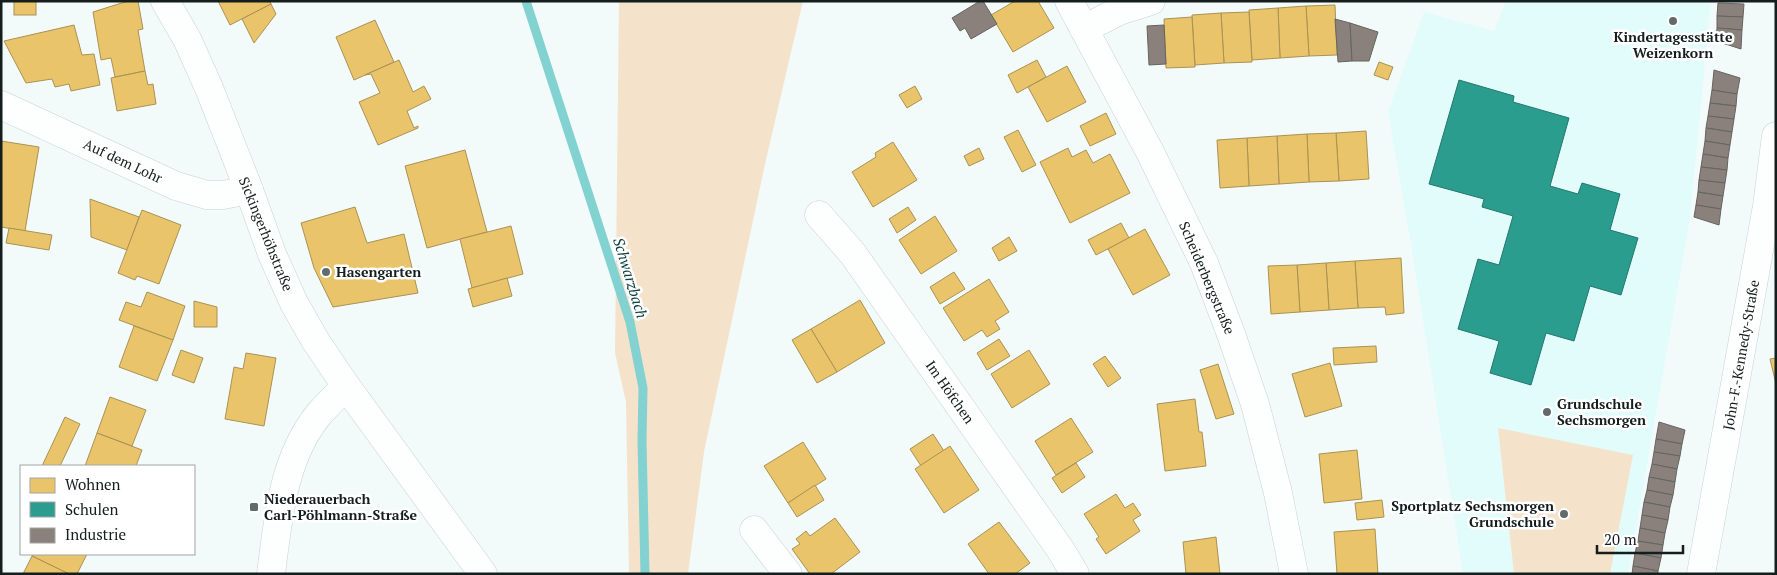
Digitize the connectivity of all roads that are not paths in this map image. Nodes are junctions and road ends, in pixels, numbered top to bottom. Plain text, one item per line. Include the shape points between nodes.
1 (165, 1) edge
2 (1069, 1) edge
3 (1151, 1) edge
4 (1084, 29) junction
5 (1, 105) edge
6 (1776, 136) edge
7 (249, 190) junction
8 (819, 215) dead end
9 (346, 386) junction
10 (754, 530) dead end
11 (271, 574) edge
12 (483, 574) edge
13 (788, 574) edge
14 (1075, 574) edge
15 (1294, 574) edge
16 (1702, 574) edge

1 - 7 street, Sickingerhöhstraße via 187,39
2 - 4 street, Scheiderbergstraße
3 - 4 street via 1119,11
4 - 15 street, Scheiderbergstraße via 1150,152 1208,272 1255,404 1278,493
5 - 7 street, Auf dem Lohr via 176,186 207,195
6 - 16 street, John-F.-Kennedy-Straße via 1767,206
7 - 9 street, Sickingerhöhstraße via 272,254 294,302
8 - 14 street, Im Höfchen via 854,254
9 - 11 street via 319,415 293,460 284,490
9 - 12 street, Sickingerhöhstraße
10 - 13 street

